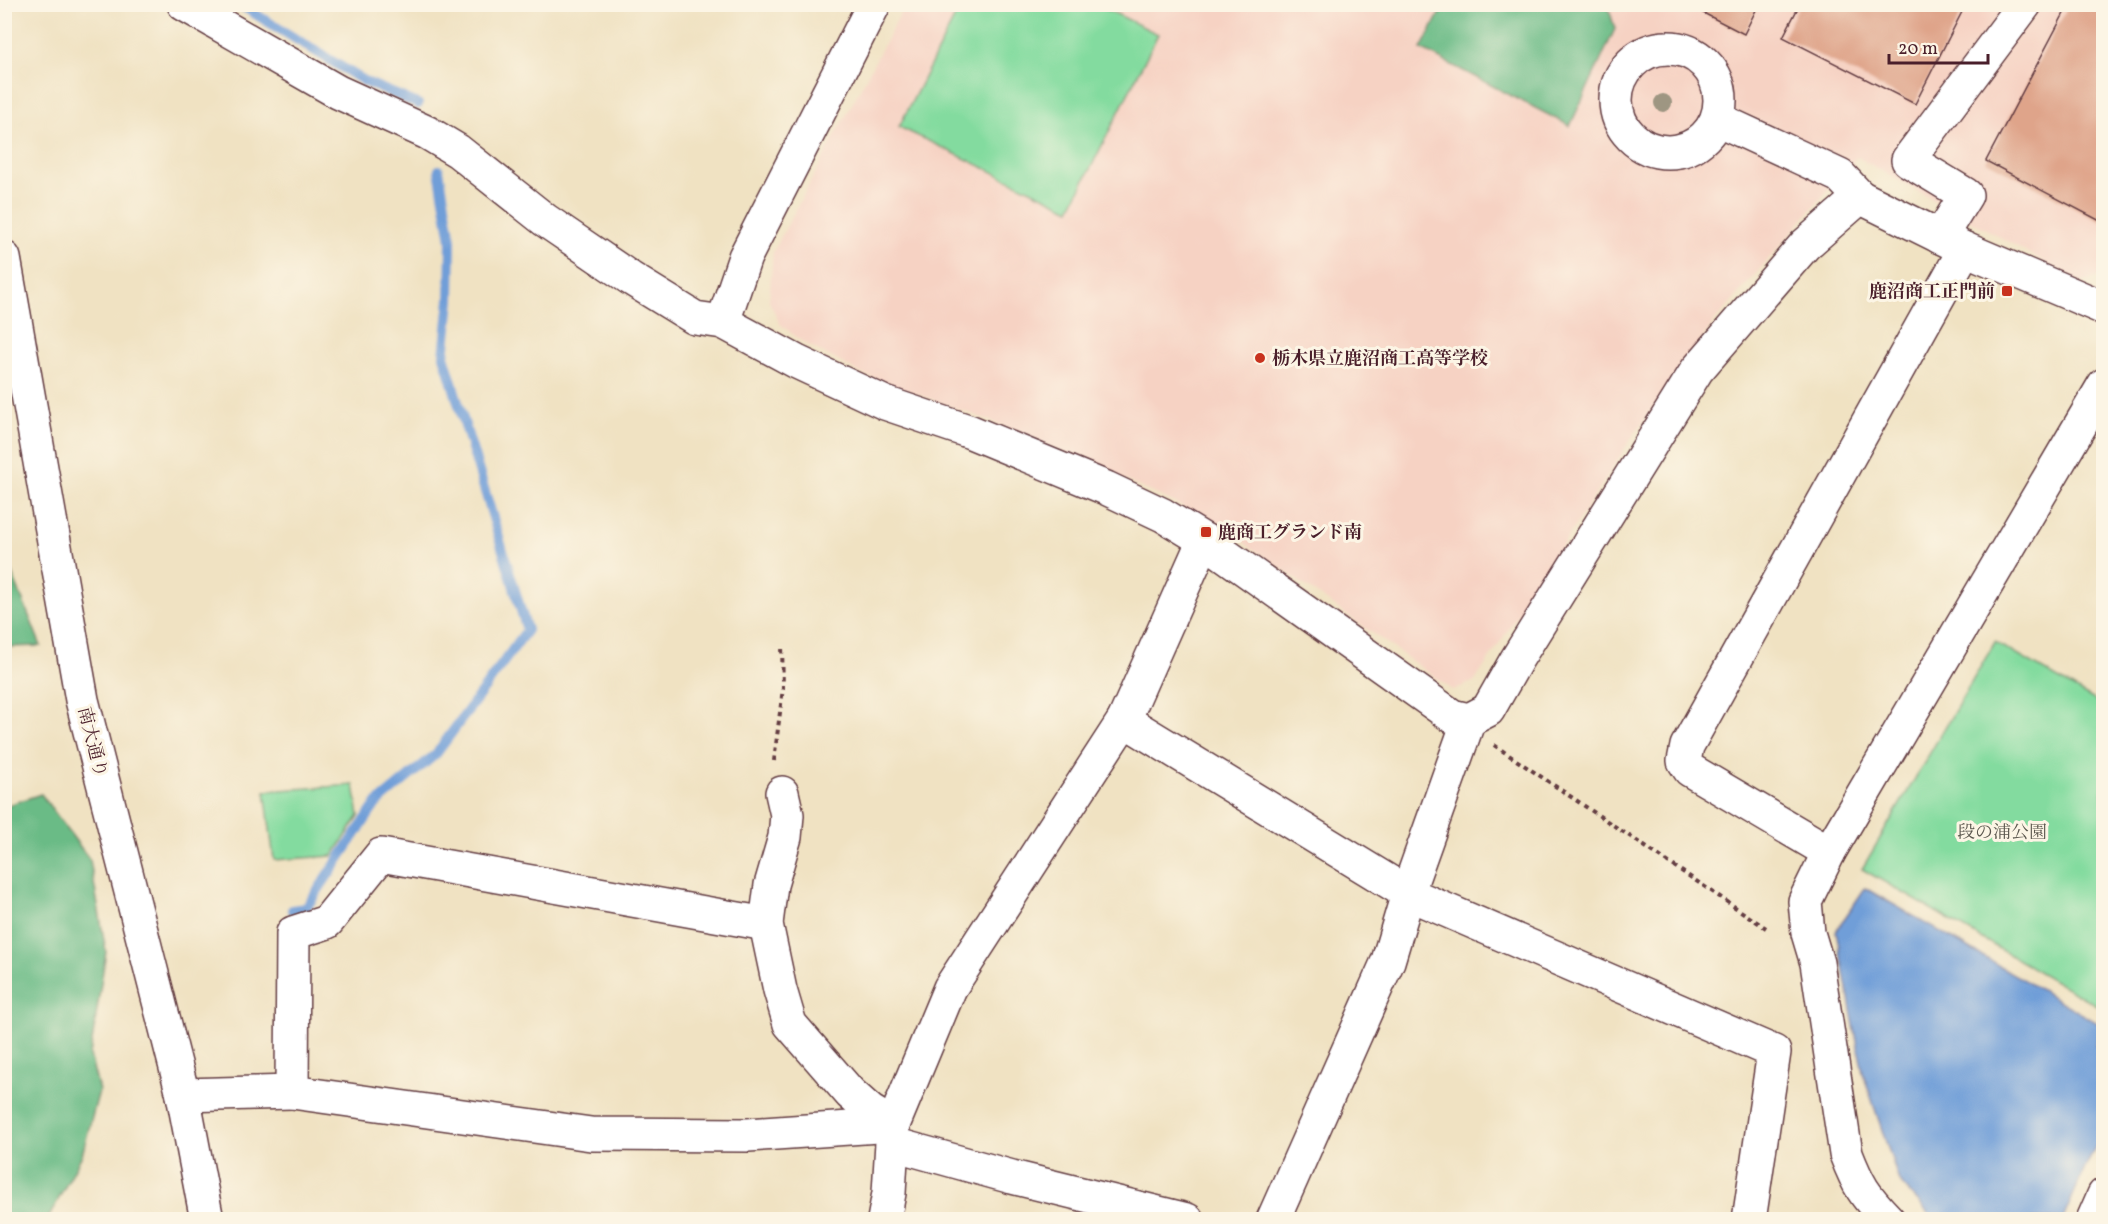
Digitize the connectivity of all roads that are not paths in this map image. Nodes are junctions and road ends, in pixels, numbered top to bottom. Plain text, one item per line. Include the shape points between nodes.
1 (184, 4) edge
2 (874, 4) edge
3 (2025, 4) edge
4 (1717, 119) dead end
5 (1860, 197) junction
6 (1952, 243) junction
7 (4, 258) edge
8 (2103, 308) edge
9 (723, 322) junction
10 (2103, 385) edge
11 (1204, 540) junction
12 (1125, 720) junction
13 (1469, 720) junction
14 (782, 793) road end
15 (1829, 852) junction
16 (1409, 894) junction
17 (766, 924) junction
18 (292, 1092) junction
19 (183, 1095) junction
20 (893, 1134) junction
21 (2103, 1195) edge
22 (207, 1220) edge
23 (884, 1220) edge
24 (1187, 1220) edge
25 (1273, 1220) edge
26 (1749, 1220) edge
27 (1888, 1220) edge
28 (2093, 1220) edge

1 - 9 street via 338,92 428,133 630,278 695,318
2 - 9 street via 745,257
3 - 6 street via 1908,160 1966,195
4 - 5 street via 1840,176
5 - 6 street
5 - 13 street via 1805,245 1697,370 1488,710
6 - 8 street
6 - 15 street via 1687,746 1684,761 1690,770
7 - 19 street, 南大通り via 82,700
9 - 11 street via 885,403 971,432 1106,488 1163,514
10 - 15 street
11 - 12 street
11 - 13 street via 1452,716
12 - 16 street
12 - 20 street via 950,988
13 - 16 street
14 - 17 street via 787,815 785,837 771,885
15 - 27 street via 1804,901 1808,933 1817,963 1846,1154 1856,1181
16 - 25 street via 1388,961
16 - 26 street via 1774,1052
17 - 18 street via 381,855 327,922 293,933
17 - 20 street via 790,1024 850,1093
18 - 19 street
18 - 20 street via 591,1134
19 - 22 street, 南大通り
20 - 23 street
20 - 24 street via 1012,1177
21 - 28 street

